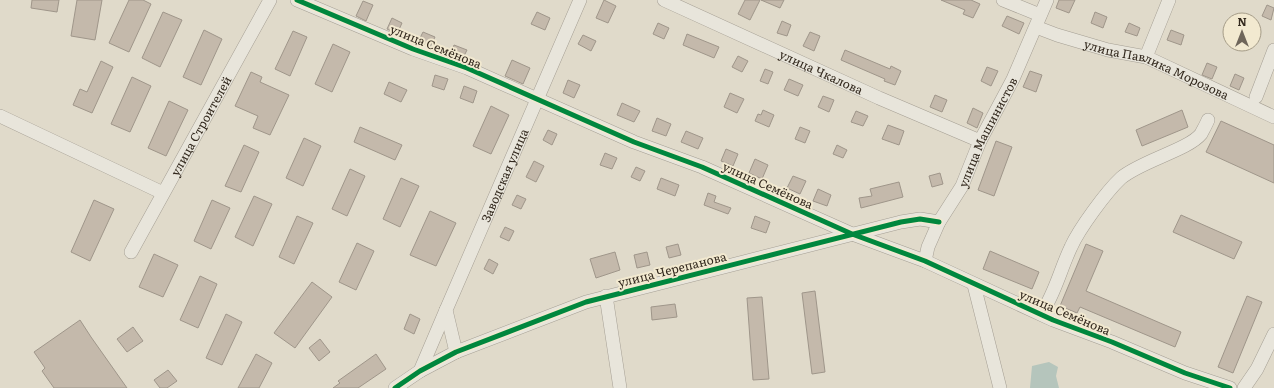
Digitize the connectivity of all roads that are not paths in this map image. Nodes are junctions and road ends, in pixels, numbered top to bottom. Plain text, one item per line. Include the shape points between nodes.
1 (270, 0) edge
2 (297, 0) edge
3 (580, 0) edge
4 (664, 0) edge
5 (1003, 0) edge
6 (1047, 0) edge
7 (1169, 0) edge
8 (1038, 21) junction
9 (1274, 50) edge
10 (1146, 57) junction
11 (1256, 97) dead end
12 (537, 100) junction
13 (0, 116) edge
14 (1274, 117) edge
15 (1208, 120) dead end
16 (980, 141) junction
17 (163, 193) junction
18 (939, 222) junction
19 (852, 234) junction
20 (131, 252) dead end
21 (925, 261) junction
22 (974, 285) junction
23 (606, 296) junction
24 (446, 310) junction
25 (1041, 314) junction
26 (1274, 334) edge
27 (456, 352) junction
28 (420, 370) junction
29 (395, 388) edge
30 (620, 388) edge
31 (1000, 388) edge
32 (1230, 388) edge
33 (1244, 388) edge

1 - 17 street, улица Строителей
2 - 12 street, улица Семёнова via 413,49 467,68
3 - 12 street, Заводская улица
4 - 16 street, улица Чкалова
5 - 8 street, улица Павлика Морозова
6 - 8 street, улица Машинистов
7 - 10 street
8 - 10 street, улица Павлика Морозова via 1057,35 1108,50
8 - 16 street, улица Машинистов via 1013,79
9 - 11 street
10 - 14 street, улица Павлика Морозова
12 - 19 street, улица Семёнова via 634,142 702,167
12 - 24 street, Заводская улица
13 - 17 street
15 - 25 street via 1200,134 1191,142 1137,167 1106,193 1071,246 1050,302
16 - 18 street, улица Машинистов via 962,186
17 - 20 street, улица Строителей
18 - 19 street, улица Черепанова via 920,219
18 - 21 street, улица Машинистов
19 - 21 street, улица Семёнова
19 - 23 street, улица Черепанова
21 - 22 street, улица Семёнова
22 - 25 street, улица Семёнова
22 - 31 street
23 - 27 street, улица Черепанова
23 - 30 street
24 - 27 street
24 - 28 street, Заводская улица
25 - 32 street, улица Семёнова via 1185,373
26 - 33 street via 1257,369
27 - 28 street, улица Черепанова
28 - 29 street

